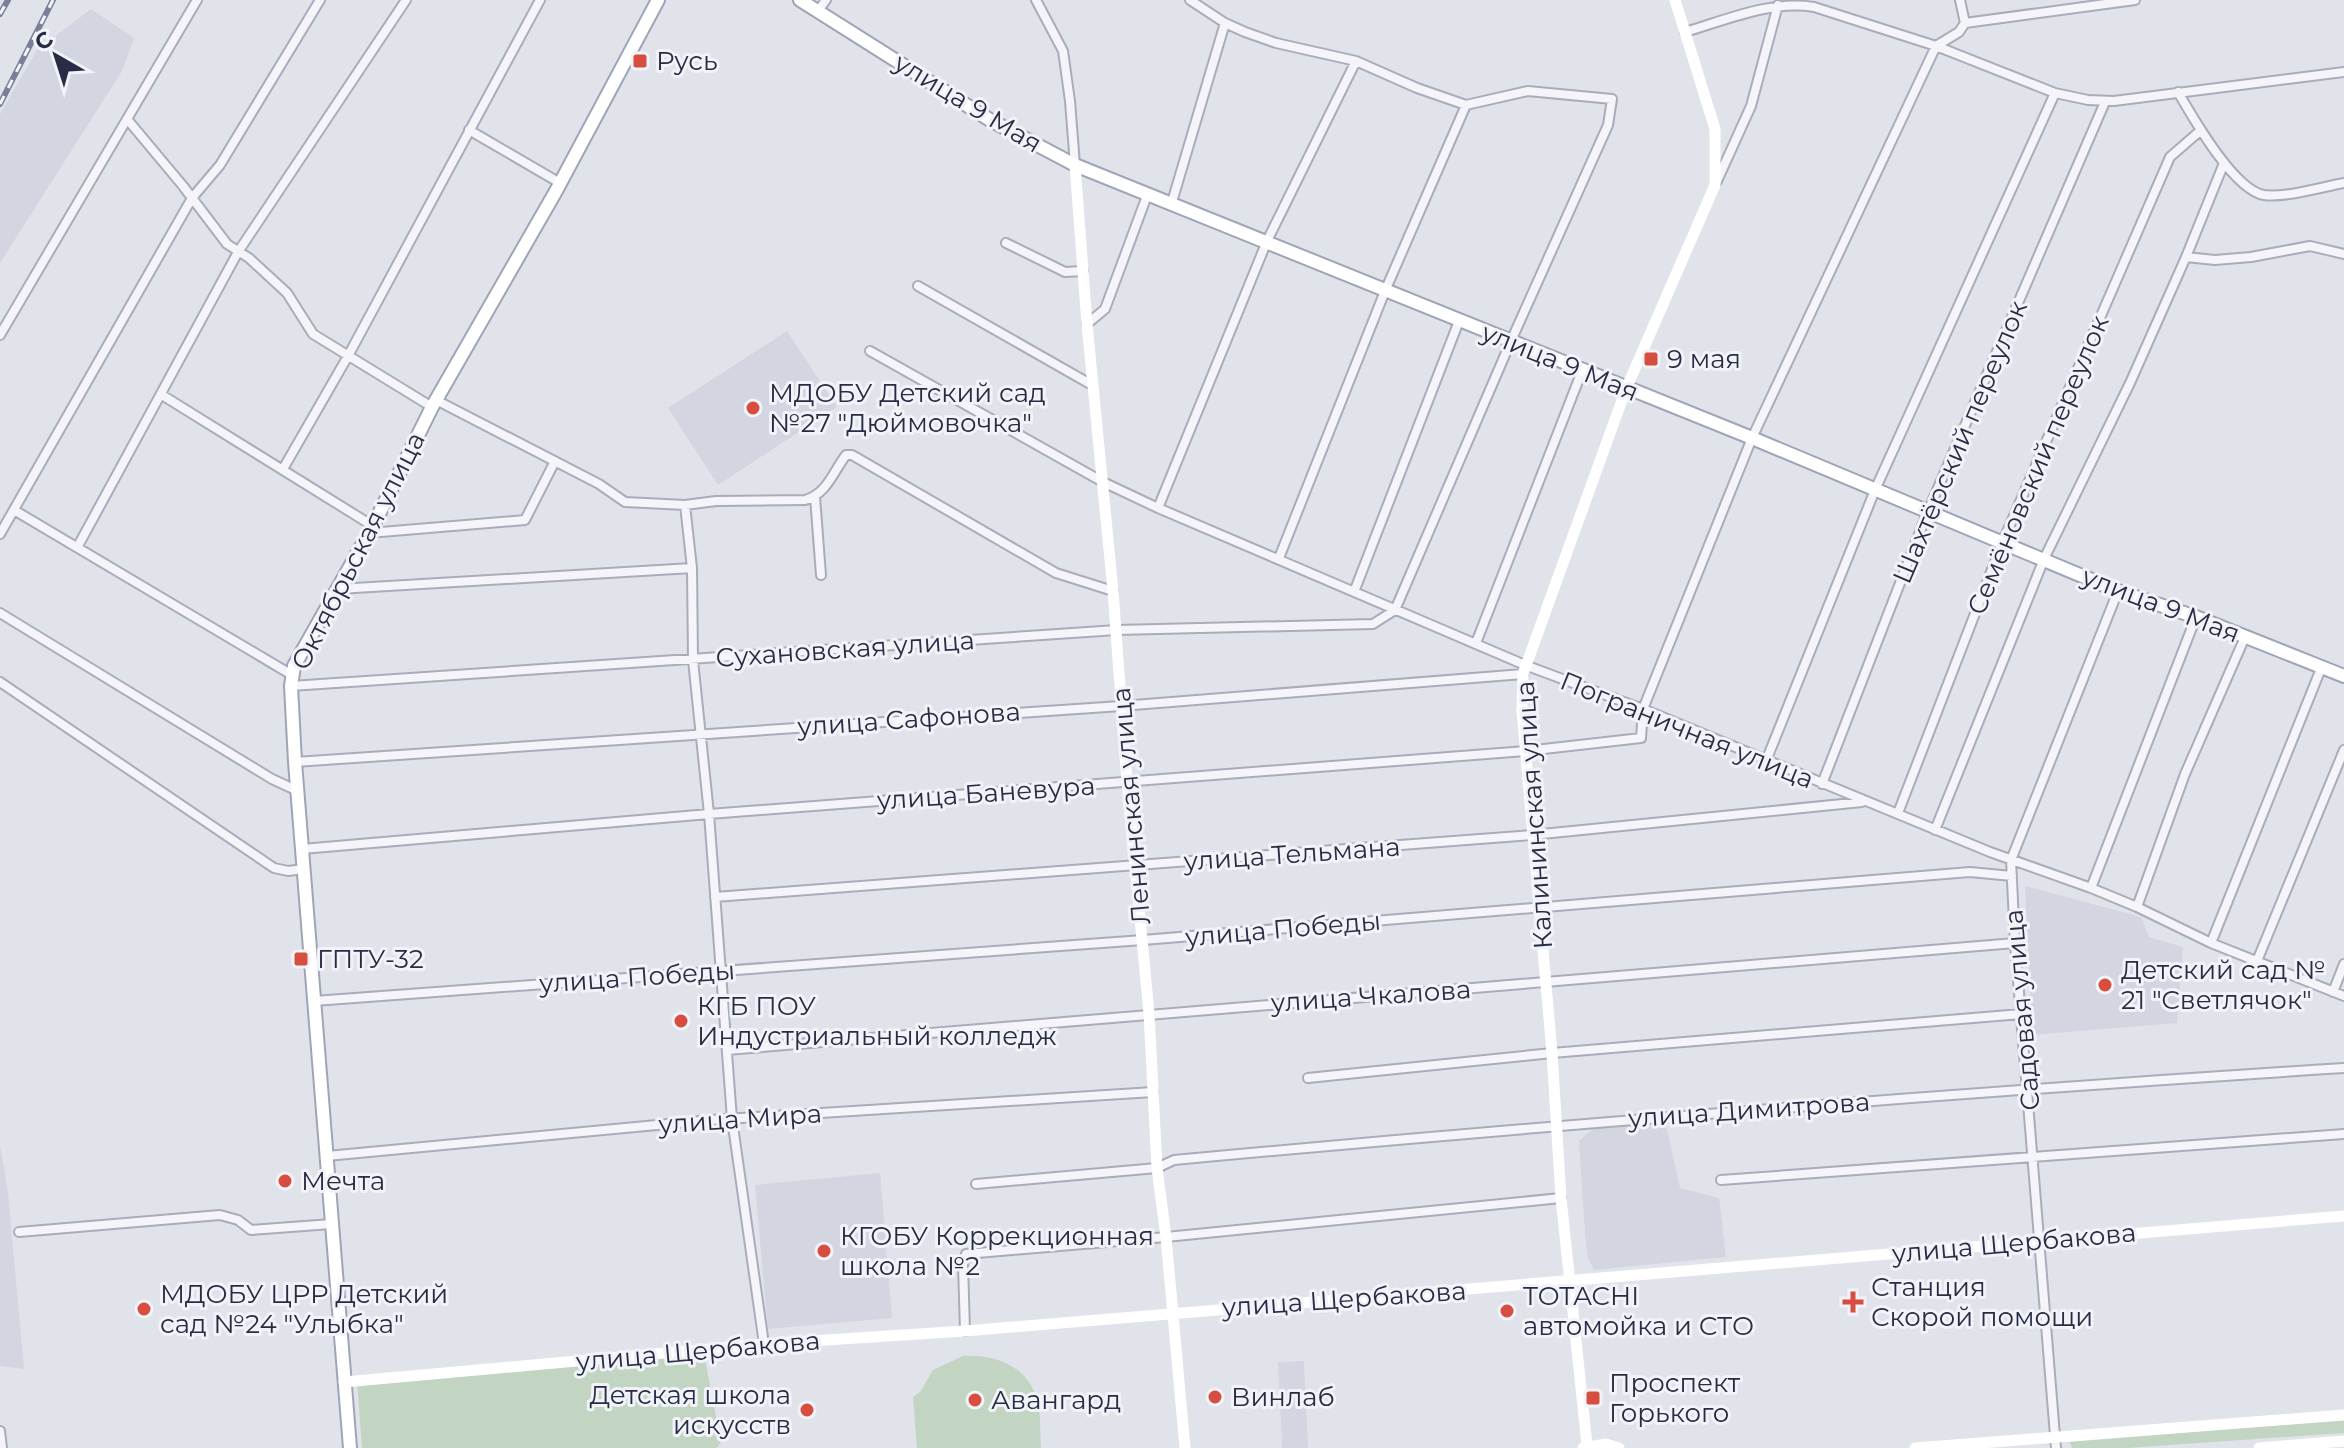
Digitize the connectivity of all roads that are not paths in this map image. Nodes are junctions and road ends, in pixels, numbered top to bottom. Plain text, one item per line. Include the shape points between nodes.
1 (197, 0) edge
2 (320, 0) edge
3 (406, 0) edge
4 (540, 0) edge
5 (658, 0) edge
6 (800, 0) edge
7 (1036, 0) edge
8 (1190, 0) edge
9 (1675, 0) edge
10 (1960, 0) edge
11 (2135, 0) edge
12 (1778, 5) junction
13 (822, 6) edge
14 (1225, 23) junction
15 (1965, 23) junction
16 (1685, 32) junction
17 (1936, 46) junction
18 (1356, 61) junction
19 (2344, 72) edge
20 (2178, 92) junction
21 (2055, 93) junction
22 (2105, 102) junction
23 (1466, 105) junction
24 (127, 119) junction
25 (469, 130) junction
26 (2200, 131) junction
27 (2224, 163) junction
28 (1075, 165) junction
29 (560, 183) junction
30 (2344, 183) edge
31 (1715, 185) junction
32 (1148, 193) junction
33 (192, 198) junction
34 (1172, 202) junction
35 (1267, 241) junction
36 (1006, 243) dead end
37 (238, 252) junction
38 (2344, 254) edge
39 (2186, 257) junction
40 (1083, 271) junction
41 (918, 286) dead end
42 (1385, 291) junction
43 (1459, 321) junction
44 (1087, 324) junction
45 (0, 335) edge
46 (1511, 341) junction
47 (870, 351) dead end
48 (348, 356) junction
49 (1582, 371) junction
50 (1092, 385) junction
51 (1626, 389) junction
52 (162, 395) junction
53 (434, 404) junction
54 (1752, 438) junction
55 (555, 461) junction
56 (283, 469) junction
57 (1103, 482) junction
58 (1875, 490) junction
59 (815, 497) junction
60 (685, 505) junction
61 (1158, 508) junction
62 (14, 510) junction
63 (1928, 511) junction
64 (371, 529) junction
65 (0, 534) edge
66 (2003, 541) junction
67 (78, 546) junction
68 (1279, 558) junction
69 (2044, 559) junction
70 (692, 568) junction
71 (821, 575) dead end
72 (338, 589) junction
73 (1113, 591) junction
74 (2118, 591) junction
75 (1354, 592) junction
76 (1395, 610) junction
77 (0, 613) edge
78 (2196, 617) junction
79 (1117, 630) junction
80 (2245, 637) junction
81 (1476, 643) junction
82 (693, 660) junction
83 (2322, 666) junction
84 (1524, 669) junction
85 (2344, 676) edge
86 (291, 681) junction
87 (0, 682) edge
88 (1121, 706) junction
89 (1643, 709) junction
90 (699, 733) junction
91 (2344, 750) edge
92 (1526, 751) junction
93 (1766, 761) junction
94 (295, 762) junction
95 (1127, 782) junction
96 (1822, 784) junction
97 (298, 791) junction
98 (1867, 801) junction
99 (1898, 813) junction
100 (709, 814) junction
101 (1935, 830) junction
102 (1532, 835) junction
103 (302, 849) junction
104 (2011, 860) junction
105 (1136, 866) junction
106 (304, 869) junction
107 (2012, 876) junction
108 (2091, 888) junction
109 (715, 897) junction
110 (1539, 907) junction
111 (2137, 907) junction
112 (1143, 940) junction
113 (2015, 943) junction
114 (2211, 943) junction
115 (2257, 961) junction
116 (2344, 964) edge
117 (720, 971) junction
118 (1545, 983) junction
119 (2333, 992) junction
120 (2344, 996) edge
121 (314, 1001) junction
122 (1149, 1013) junction
123 (2021, 1014) junction
124 (727, 1050) junction
125 (1552, 1053) junction
126 (2344, 1068) edge
127 (1308, 1078) dead end
128 (2027, 1088) junction
129 (1153, 1092) junction
130 (732, 1119) junction
131 (1557, 1125) junction
132 (2344, 1134) edge
133 (327, 1156) junction
134 (2034, 1158) junction
135 (1157, 1168) junction
136 (1721, 1180) dead end
137 (976, 1184) dead end
138 (1561, 1198) junction
139 (2344, 1216) edge
140 (331, 1224) junction
141 (19, 1232) dead end
142 (1166, 1237) junction
143 (2038, 1240) junction
144 (1571, 1281) junction
145 (1173, 1313) junction
146 (965, 1331) junction
147 (764, 1344) junction
148 (344, 1382) junction
149 (2344, 1415) edge
150 (0, 1431) edge
151 (2344, 1441) edge
152 (2056, 1443) edge
153 (1585, 1447) edge
154 (2, 1448) edge
155 (350, 1448) edge
156 (1185, 1448) edge
157 (1619, 1448) edge
158 (1915, 1448) edge
159 (2259, 1448) edge

1 - 24 street
2 - 33 street via 220,165
3 - 37 street
4 - 25 street
5 - 29 main road, Октябрьская улица
6 - 13 main road, улица 9 Мая
7 - 28 street via 1063,51
8 - 14 street
9 - 16 main road, Калининская улица
10 - 15 street
11 - 15 street
12 - 16 street
12 - 17 street via 1814,7
12 - 31 street via 1751,106
13 - 28 main road, улица 9 Мая via 990,120
14 - 18 street via 1276,43
14 - 34 street
15 - 17 street
16 - 31 main road, Калининская улица via 1715,129
17 - 21 street
17 - 54 street
18 - 23 street
18 - 35 street
19 - 20 street
20 - 22 street
20 - 26 street
21 - 22 street
21 - 58 street
22 - 63 street, Шахтёрский переулок
23 - 42 street
23 - 46 street via 1528,91 1612,99 1608,125
24 - 33 street
24 - 45 street
25 - 29 street
25 - 48 street
26 - 27 street
26 - 66 street, Семёновский переулок via 2170,157
27 - 30 street via 2266,195
27 - 39 street
28 - 32 main road, улица 9 Мая
28 - 40 main road, Ленинская улица
29 - 53 main road, Октябрьская улица
31 - 51 main road, Калининская улица
32 - 34 main road, улица 9 Мая
32 - 44 street via 1105,309
33 - 37 street
33 - 62 street
34 - 35 main road, улица 9 Мая
35 - 42 main road, улица 9 Мая
35 - 61 street
36 - 40 street via 1065,272
37 - 48 street via 287,293 313,334
37 - 52 street
38 - 39 street via 2316,246 2215,260
39 - 69 street
40 - 44 main road, Ленинская улица
41 - 50 street
42 - 43 main road, улица 9 Мая
42 - 68 street
43 - 46 main road, улица 9 Мая
43 - 75 street
44 - 50 main road, Ленинская улица
46 - 49 main road, улица 9 Мая
46 - 76 street
47 - 57 street, Пограничная улица
48 - 53 street
48 - 56 street
49 - 51 main road, улица 9 Мая
49 - 81 street
50 - 57 main road, Ленинская улица
51 - 54 main road, улица 9 Мая
51 - 84 main road, Калининская улица
52 - 56 street
52 - 67 street
53 - 55 street
53 - 64 main road, Октябрьская улица
54 - 58 main road, улица 9 Мая
54 - 89 street
55 - 60 street via 625,502
55 - 64 street via 525,520
56 - 64 street
57 - 61 street, Пограничная улица
57 - 73 main road, Ленинская улица
58 - 63 main road, улица 9 Мая
58 - 93 street
59 - 60 street
59 - 71 street
59 - 73 street via 846,455 852,455 1056,573
60 - 70 street
61 - 68 street, Пограничная улица
62 - 65 street
62 - 67 street
63 - 66 main road, улица 9 Мая
63 - 96 street, Шахтёрский переулок
64 - 72 main road, Октябрьская улица
66 - 69 main road, улица 9 Мая
66 - 99 street, Семёновский переулок
67 - 86 street
68 - 75 street, Пограничная улица
69 - 74 main road, улица 9 Мая
69 - 101 street
70 - 72 street
70 - 82 street
72 - 86 main road, Октябрьская улица via 294,666
73 - 79 main road, Ленинская улица
74 - 78 main road, улица 9 Мая
74 - 104 street, Садовая улица
75 - 76 street, Пограничная улица
76 - 79 street, Сухановская улица via 1373,624
76 - 81 street, Пограничная улица
77 - 97 street
78 - 80 main road, улица 9 Мая
78 - 108 street
79 - 82 street, Сухановская улица
79 - 88 main road, Ленинская улица
80 - 83 main road, улица 9 Мая
80 - 111 street via 2185,774
81 - 84 street, Пограничная улица
82 - 86 street, Сухановская улица
82 - 90 street
83 - 85 main road, улица 9 Мая
83 - 114 street
84 - 88 street, улица Сафонова
84 - 89 street, Пограничная улица
84 - 92 main road, Калининская улица
86 - 94 main road, Октябрьская улица
87 - 106 street via 274,868
88 - 90 street, улица Сафонова
88 - 95 main road, Ленинская улица
89 - 92 street, улица Баневура via 1641,738
89 - 93 street, Пограничная улица
90 - 94 street, улица Сафонова
90 - 100 street
91 - 115 street
92 - 95 street, улица Баневура
92 - 102 main road, Калининская улица
93 - 96 street, Пограничная улица
94 - 97 main road, Октябрьская улица
95 - 100 street, улица Баневура
95 - 105 main road, Ленинская улица
96 - 98 street, Пограничная улица
97 - 103 main road, Октябрьская улица
98 - 99 street, Пограничная улица
98 - 102 street, улица Тельмана
99 - 101 street, Пограничная улица
100 - 103 street, улица Баневура
100 - 109 street
101 - 104 street, Пограничная улица
102 - 105 street, улица Тельмана
102 - 110 main road, Калининская улица
103 - 106 main road, Октябрьская улица
104 - 107 street, Садовая улица
104 - 108 street, Пограничная улица
105 - 109 street, улица Тельмана
105 - 112 main road, Ленинская улица
106 - 121 main road, Октябрьская улица
107 - 110 street, улица Победы via 1970,872
107 - 113 street, Садовая улица
108 - 111 street, Пограничная улица
109 - 117 street
110 - 112 street, улица Победы
110 - 118 main road, Калининская улица
111 - 114 street, Пограничная улица
112 - 117 street, улица Победы
112 - 122 main road, Ленинская улица
113 - 118 street, улица Чкалова
113 - 123 street, Садовая улица
114 - 115 street, Пограничная улица
115 - 119 street, Пограничная улица
116 - 119 street
117 - 121 street, улица Победы
117 - 124 street
118 - 122 street, улица Чкалова
118 - 125 main road, Калининская улица
119 - 120 street, Пограничная улица
121 - 133 main road, Октябрьская улица
122 - 124 street, улица Чкалова
122 - 129 main road, Ленинская улица
123 - 125 street
123 - 128 street, Садовая улица
124 - 130 street
125 - 127 street
125 - 131 main road, Калининская улица
126 - 128 street, улица Димитрова
128 - 131 street, улица Димитрова
128 - 134 street, Садовая улица
129 - 130 street, улица Мира
129 - 135 main road, Ленинская улица
130 - 133 street, улица Мира
130 - 147 street
131 - 135 street, улица Димитрова via 1174,1160
131 - 138 main road, Калининская улица
132 - 134 street
133 - 140 main road, Октябрьская улица
134 - 136 street
134 - 143 street, Садовая улица
135 - 137 street, улица Димитрова
135 - 142 main road, Ленинская улица
138 - 142 street
138 - 144 main road, Калининская улица
139 - 143 main road, улица Щербакова
140 - 141 street via 251,1230 220,1215
140 - 148 main road, Октябрьская улица
142 - 145 main road, Ленинская улица
142 - 146 street via 966,1254
143 - 144 main road, улица Щербакова
143 - 152 street, Садовая улица
144 - 145 main road, улица Щербакова
144 - 153 main road, Калининская улица
145 - 146 main road, улица Щербакова
145 - 156 main road, Ленинская улица
146 - 147 main road, улица Щербакова
147 - 148 main road, улица Щербакова
148 - 155 main road, Октябрьская улица
149 - 152 main road
150 - 154 street
151 - 159 main road
152 - 158 main road
153 - 157 main road

